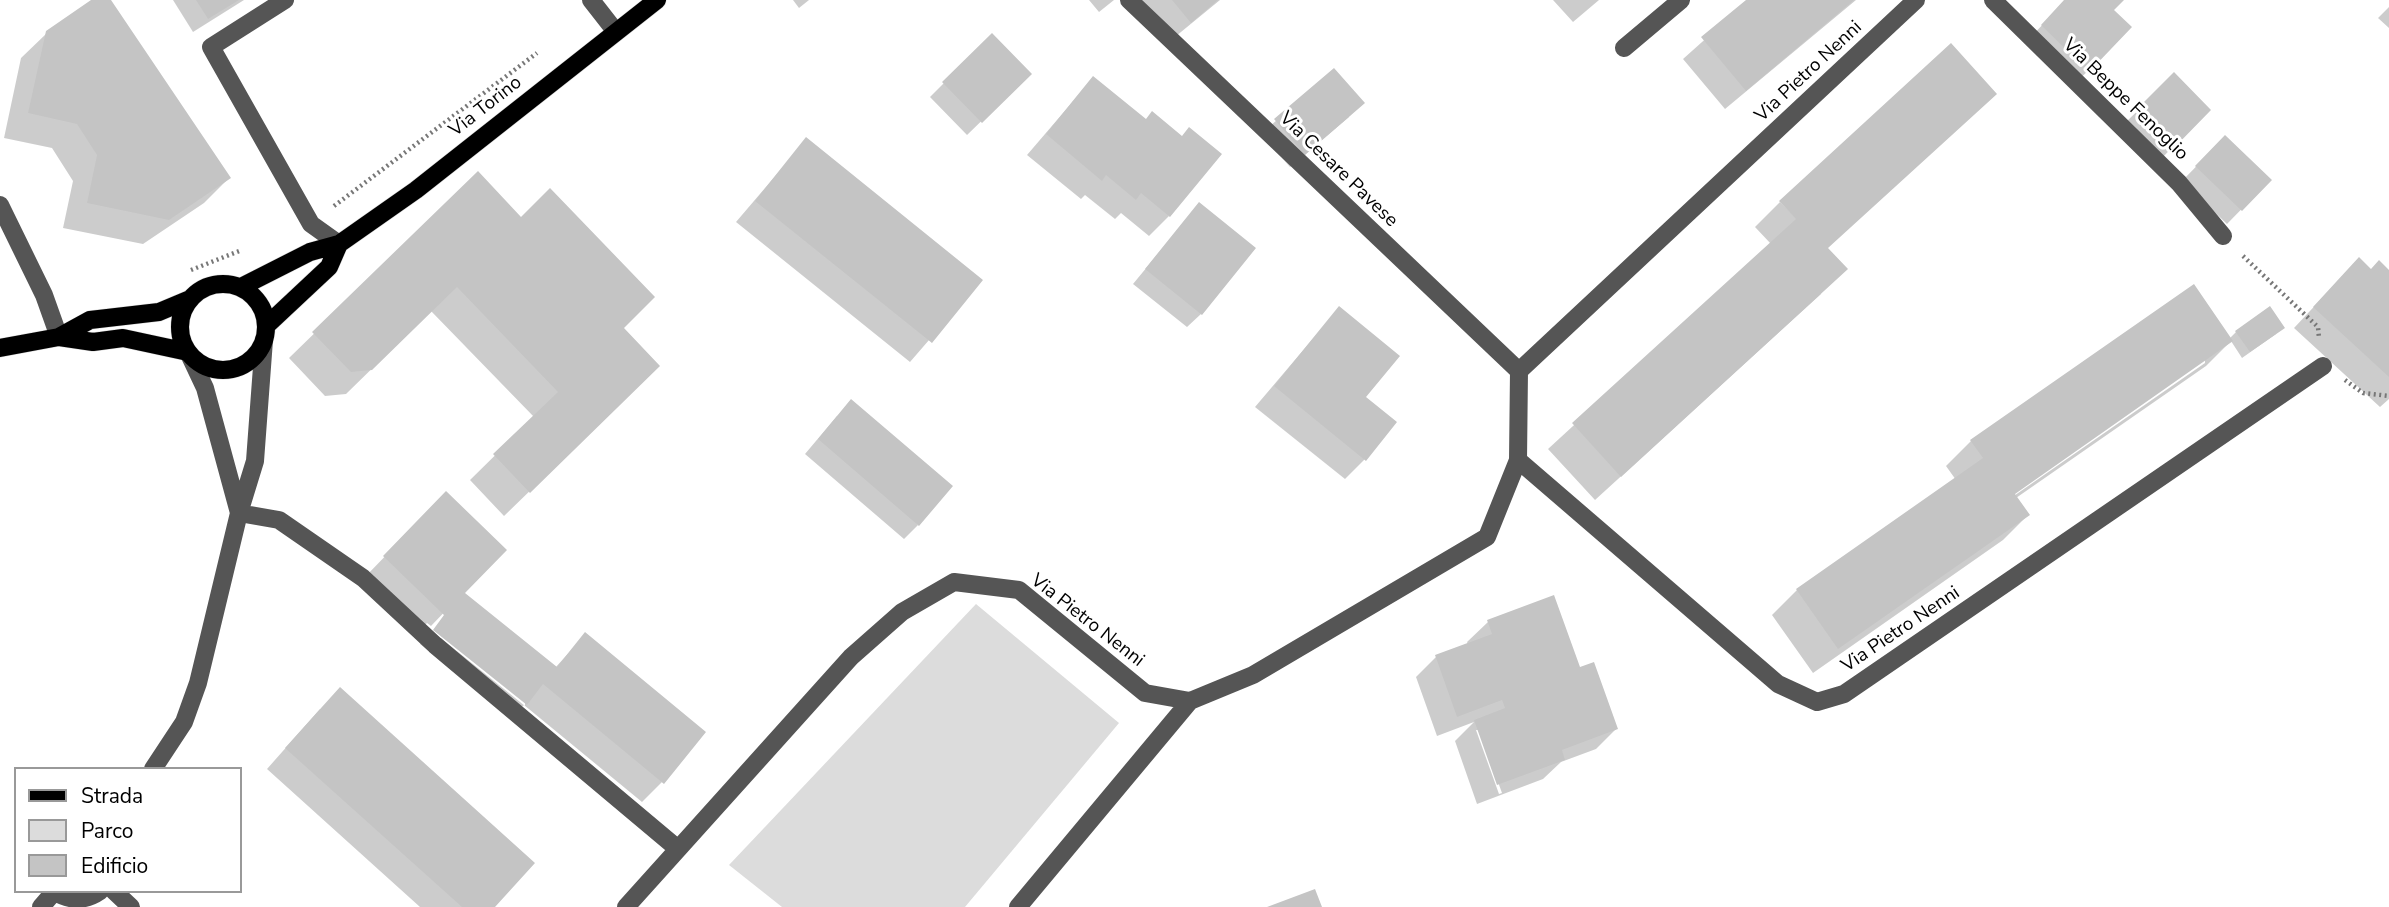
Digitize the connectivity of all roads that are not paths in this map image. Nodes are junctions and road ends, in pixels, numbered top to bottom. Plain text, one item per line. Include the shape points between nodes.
1 (285, 0) edge
2 (591, 0) edge
3 (657, 0) edge
4 (1129, 0) edge
5 (1681, 0) edge
6 (1916, 0) edge
7 (1993, 0) edge
8 (616, 32) junction
9 (1624, 48) dead end
10 (0, 205) edge
11 (2223, 236) road end
12 (339, 244) junction
13 (241, 288) junction
14 (190, 299) junction
15 (265, 333) junction
16 (59, 337) junction
17 (0, 348) edge
18 (188, 352) junction
19 (2323, 366) road end
20 (1519, 371) junction
21 (1518, 460) junction
22 (239, 513) junction
23 (1190, 701) junction
24 (154, 767) edge
25 (678, 849) junction
26 (52, 893) edge
27 (58, 893) edge
28 (95, 893) edge
29 (116, 893) edge
30 (41, 907) edge
31 (131, 907) edge
32 (626, 907) edge
33 (1018, 907) edge

1 - 12 street via 211,47 311,224
2 - 8 street
3 - 8 main road, Via Torino
4 - 20 street, Via Cesare Pavese
5 - 9 street
6 - 20 street, Via Pietro Nenni
7 - 11 street, Via Beppe Fenoglio via 2179,183
8 - 12 main road, Via Torino via 416,190
10 - 16 street
12 - 13 main road, Via Torino via 310,252
12 - 15 main road, Via Torino via 329,267
13 - 14 main road, Via Torino via 219,283
13 - 15 main road via 259,303
14 - 16 main road, Via Torino via 159,312 90,320
14 - 18 main road via 180,320
15 - 18 main road, Via Torino via 258,352 236,368 209,368
15 - 22 street via 256,461
16 - 17 main road, Via Torino
16 - 18 main road, Via Torino via 93,342 123,338
18 - 22 street via 205,388
19 - 21 street, Via Pietro Nenni via 1844,694 1817,702 1778,684
20 - 21 street
21 - 23 street via 1487,537 1254,675
22 - 24 street via 198,683 184,722
22 - 25 street via 279,520 363,578 435,645
23 - 25 street, Via Pietro Nenni via 1145,693 1019,590 954,582 902,612 851,657
23 - 33 street
25 - 32 street, Via Pietro Nenni
26 - 30 street
27 - 28 street via 71,899
29 - 31 street

